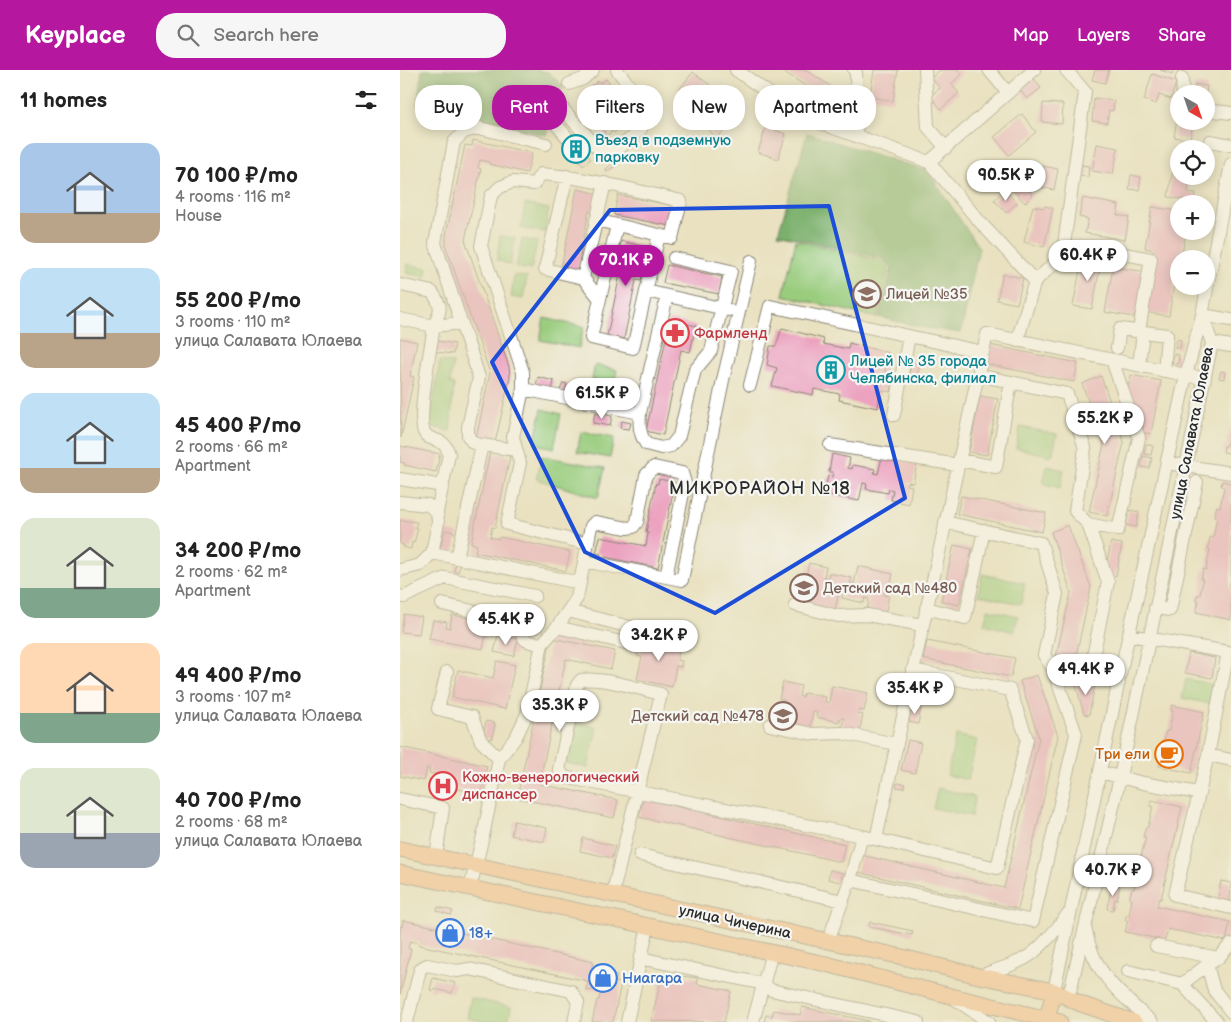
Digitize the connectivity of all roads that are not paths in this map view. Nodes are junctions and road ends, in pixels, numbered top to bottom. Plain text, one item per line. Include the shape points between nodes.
1 (593, 70) edge
2 (617, 70) edge
3 (736, 70) edge
4 (854, 70) edge
5 (925, 70) edge
6 (989, 70) edge
7 (1034, 70) edge
8 (1066, 70) edge
9 (1182, 78) dead end
10 (569, 84) dead end
11 (1182, 85) edge
12 (1008, 94) junction
13 (1215, 111) edge
14 (567, 114) edge
15 (1231, 114) edge
16 (561, 130) edge
17 (566, 136) dead end
18 (855, 136) junction
19 (1215, 142) edge
20 (546, 144) dead end
21 (1231, 145) edge
22 (946, 148) junction
23 (929, 162) junction
24 (1231, 164) edge
25 (566, 176) junction
26 (605, 183) junction
27 (1228, 193) edge
28 (596, 220) junction
29 (617, 225) junction
30 (659, 235) junction
31 (1119, 253) dead end
32 (674, 258) dead end
33 (751, 261) dead end
34 (583, 278) junction
35 (1035, 281) junction
36 (401, 285) edge
37 (646, 291) junction
38 (667, 296) junction
39 (600, 299) junction
40 (722, 308) junction
41 (739, 312) junction
42 (1202, 315) junction
43 (400, 319) edge
44 (1231, 320) edge
45 (462, 323) junction
46 (434, 326) junction
47 (1141, 332) junction
48 (909, 336) junction
49 (1017, 341) junction
50 (1230, 342) edge
51 (1212, 343) junction
52 (983, 352) junction
53 (1114, 354) junction
54 (1139, 365) junction
55 (1164, 370) junction
56 (978, 375) junction
57 (1186, 375) junction
58 (1204, 379) junction
59 (1012, 382) junction
60 (750, 385) dead end
61 (523, 389) junction
62 (640, 414) junction
63 (894, 415) dead end
64 (482, 445) junction
65 (830, 445) dead end
66 (516, 450) junction
67 (959, 463) junction
68 (1167, 463) junction
69 (1186, 467) junction
70 (1231, 473) edge
71 (400, 479) edge
72 (1197, 482) dead end
73 (443, 486) junction
74 (400, 502) edge
75 (437, 512) junction
76 (946, 522) junction
77 (1088, 524) junction
78 (984, 530) junction
79 (588, 544) junction
80 (432, 553) junction
81 (457, 558) junction
82 (584, 561) junction
83 (474, 563) junction
84 (400, 570) edge
85 (666, 577) junction
86 (469, 583) junction
87 (580, 583) junction
88 (400, 596) edge
89 (535, 596) dead end
90 (442, 604) dead end
91 (795, 605) dead end
92 (926, 608) junction
93 (1156, 608) junction
94 (568, 611) junction
95 (922, 625) junction
96 (557, 627) junction
97 (1130, 635) junction
98 (1149, 638) junction
99 (542, 644) junction
100 (1053, 669) junction
101 (912, 670) junction
102 (447, 672) dead end
103 (1089, 677) junction
104 (1119, 683) junction
105 (770, 725) dead end
106 (896, 744) junction
107 (1208, 755) junction
108 (499, 759) junction
109 (1231, 760) edge
110 (1100, 772) junction
111 (1120, 777) junction
112 (638, 792) junction
113 (1198, 793) junction
114 (400, 799) edge
115 (862, 836) junction
116 (876, 839) junction
117 (400, 849) edge
118 (640, 855) dead end
119 (436, 857) junction
120 (475, 865) junction
121 (400, 873) edge
122 (850, 880) junction
123 (470, 888) junction
124 (612, 896) junction
125 (843, 901) junction
126 (1231, 908) edge
127 (1070, 911) junction
128 (648, 926) junction
129 (1085, 926) junction
130 (828, 942) junction
131 (1231, 944) edge
132 (1156, 946) dead end
133 (772, 952) junction
134 (640, 958) junction
135 (1218, 958) junction
136 (1207, 965) junction
137 (1128, 971) dead end
138 (979, 976) junction
139 (764, 984) junction
140 (1182, 984) junction
141 (1054, 991) junction
142 (951, 996) junction
143 (1069, 996) junction
144 (1231, 1012) edge
145 (1054, 1021) edge
146 (1216, 1021) edge
147 (407, 1022) edge
148 (574, 1022) edge
149 (627, 1022) edge
150 (753, 1022) edge
151 (918, 1022) edge
152 (989, 1022) edge
153 (1134, 1022) edge
154 (1152, 1022) edge

1 - 10 street via 583,79
2 - 14 street via 640,99 642,110 641,129 615,152 601,152
3 - 18 street via 803,117
4 - 18 street
5 - 22 street via 928,128
6 - 12 street
7 - 12 street
8 - 35 street via 1085,92 1073,188 1064,245 1055,263
9 - 11 street
12 - 22 street
13 - 15 street
16 - 17 street
18 - 23 street
19 - 21 street
20 - 45 street via 479,128 464,132 454,142 435,242
22 - 23 street
23 - 35 street
24 - 27 street
25 - 26 street
25 - 34 street via 545,269
25 - 61 street via 541,174 534,184 513,182 500,187 491,196 481,246 524,372
26 - 28 street
26 - 30 street via 681,200 672,238
27 - 42 street
28 - 29 street
28 - 34 street
29 - 30 street
29 - 39 street
30 - 37 street
31 - 47 street via 1151,259
32 - 40 street via 731,271
33 - 41 street
34 - 39 street
35 - 49 street
36 - 46 street via 432,292 440,303
37 - 38 street
37 - 39 street via 633,348 591,338
38 - 40 street
38 - 62 street
40 - 41 street
40 - 62 street via 711,351 695,370 679,436 671,446 661,448 646,444 641,436
41 - 85 street via 682,580
42 - 44 street
42 - 51 street, улица Салавата Юлаева
42 - 57 street, улица Салавата Юлаева
43 - 46 street
45 - 46 street
45 - 64 street via 479,377 468,436 473,443
46 - 73 street via 423,399 423,427 430,438 446,445 449,454
47 - 53 street via 1120,328
47 - 54 street
47 - 55 street via 1167,335
48 - 52 street
48 - 60 street via 770,306
48 - 63 street
49 - 52 street via 987,334
49 - 53 street
50 - 51 street
51 - 58 street, улица Салавата Юлаева
52 - 56 street
53 - 54 street
53 - 77 street via 1139,438 1118,530
54 - 55 street
55 - 57 street
56 - 59 street
56 - 67 street
57 - 58 street
57 - 68 street, улица Салавата Юлаева
58 - 69 street, улица Салавата Юлаева
59 - 67 street via 996,467
59 - 77 street via 1067,394 1085,448 1075,511
61 - 62 street
61 - 66 street via 514,437
64 - 66 street
64 - 81 street
65 - 67 street
66 - 79 street via 520,463 507,524
67 - 76 street
68 - 69 street
68 - 97 street, улица Салавата Юлаева
69 - 70 street
69 - 93 street, улица Салавата Юлаева
71 - 73 street
72 - 93 street via 1170,610
73 - 75 street
74 - 75 street via 428,506
75 - 80 street
76 - 78 street
76 - 92 street
77 - 103 street via 1108,582
78 - 92 street via 965,618
78 - 100 street via 1041,543 1058,594 1044,655
79 - 82 street
79 - 85 street via 591,526 596,522 627,528 637,522 646,475 654,467 682,473 685,483
80 - 81 street
80 - 84 street via 420,565
81 - 83 street
82 - 85 street
82 - 87 street
83 - 86 street
83 - 87 street
86 - 88 street via 445,578
86 - 89 street
87 - 94 street
90 - 99 street via 515,621 524,639
91 - 95 street via 838,616 866,615
92 - 95 street
93 - 98 street, улица Салавата Юлаева
94 - 96 street
94 - 96 street via 638,628 634,645
95 - 101 street
96 - 99 street
97 - 98 street
97 - 104 street, улица Салавата Юлаева
98 - 107 street via 1228,652
98 - 111 street, улица Салавата Юлаева
99 - 108 street via 527,714 516,737
100 - 103 street
100 - 122 street via 1076,734 1033,921
101 - 106 street
101 - 116 street via 1010,690 1027,739 997,868
102 - 108 street via 438,709 472,717 481,740
103 - 104 street
104 - 110 street, улица Салавата Юлаева
105 - 106 street via 813,734 842,732
106 - 116 street
107 - 109 street
107 - 113 street
108 - 120 street
110 - 111 street
110 - 127 street, улица Салавата Юлаева
111 - 113 street
111 - 129 street, улица Салавата Юлаева
112 - 112 street via 564,777 559,769 577,685 581,680 661,694
112 - 115 street
112 - 124 street
113 - 126 street via 1175,895
114 - 119 street via 443,808
115 - 116 street
115 - 122 street
117 - 119 main road, улица Чичерина
118 - 125 street
119 - 120 main road, улица Чичерина
120 - 123 street
120 - 124 main road, улица Чичерина
121 - 123 main road, улица Чичерина
122 - 125 street
123 - 128 main road, улица Чичерина
124 - 130 main road, улица Чичерина
125 - 130 street
127 - 138 street via 1054,933 1032,954
127 - 141 street, улица Салавата Юлаева
128 - 133 main road, улица Чичерина
128 - 134 street
129 - 143 street, улица Салавата Юлаева
129 - 154 street via 1088,944 1097,964 1117,991
130 - 138 main road, улица Чичерина
131 - 135 street
132 - 135 street
133 - 139 street
133 - 142 main road, улица Чичерина
134 - 139 street
134 - 149 street
135 - 136 street
136 - 140 street
136 - 144 street via 1214,990
137 - 140 street
138 - 141 main road, улица Чичерина
139 - 150 street
139 - 151 street via 772,990
140 - 146 street
141 - 143 main road, улица Чичерина
141 - 145 main road, улица Салавата Юлаева
142 - 145 main road, улица Чичерина
142 - 152 street
143 - 145 main road, улица Салавата Юлаева
143 - 153 main road, улица Чичерина via 1082,1004
147 - 148 street via 420,970 427,965 457,971 469,969 571,991 578,1002

